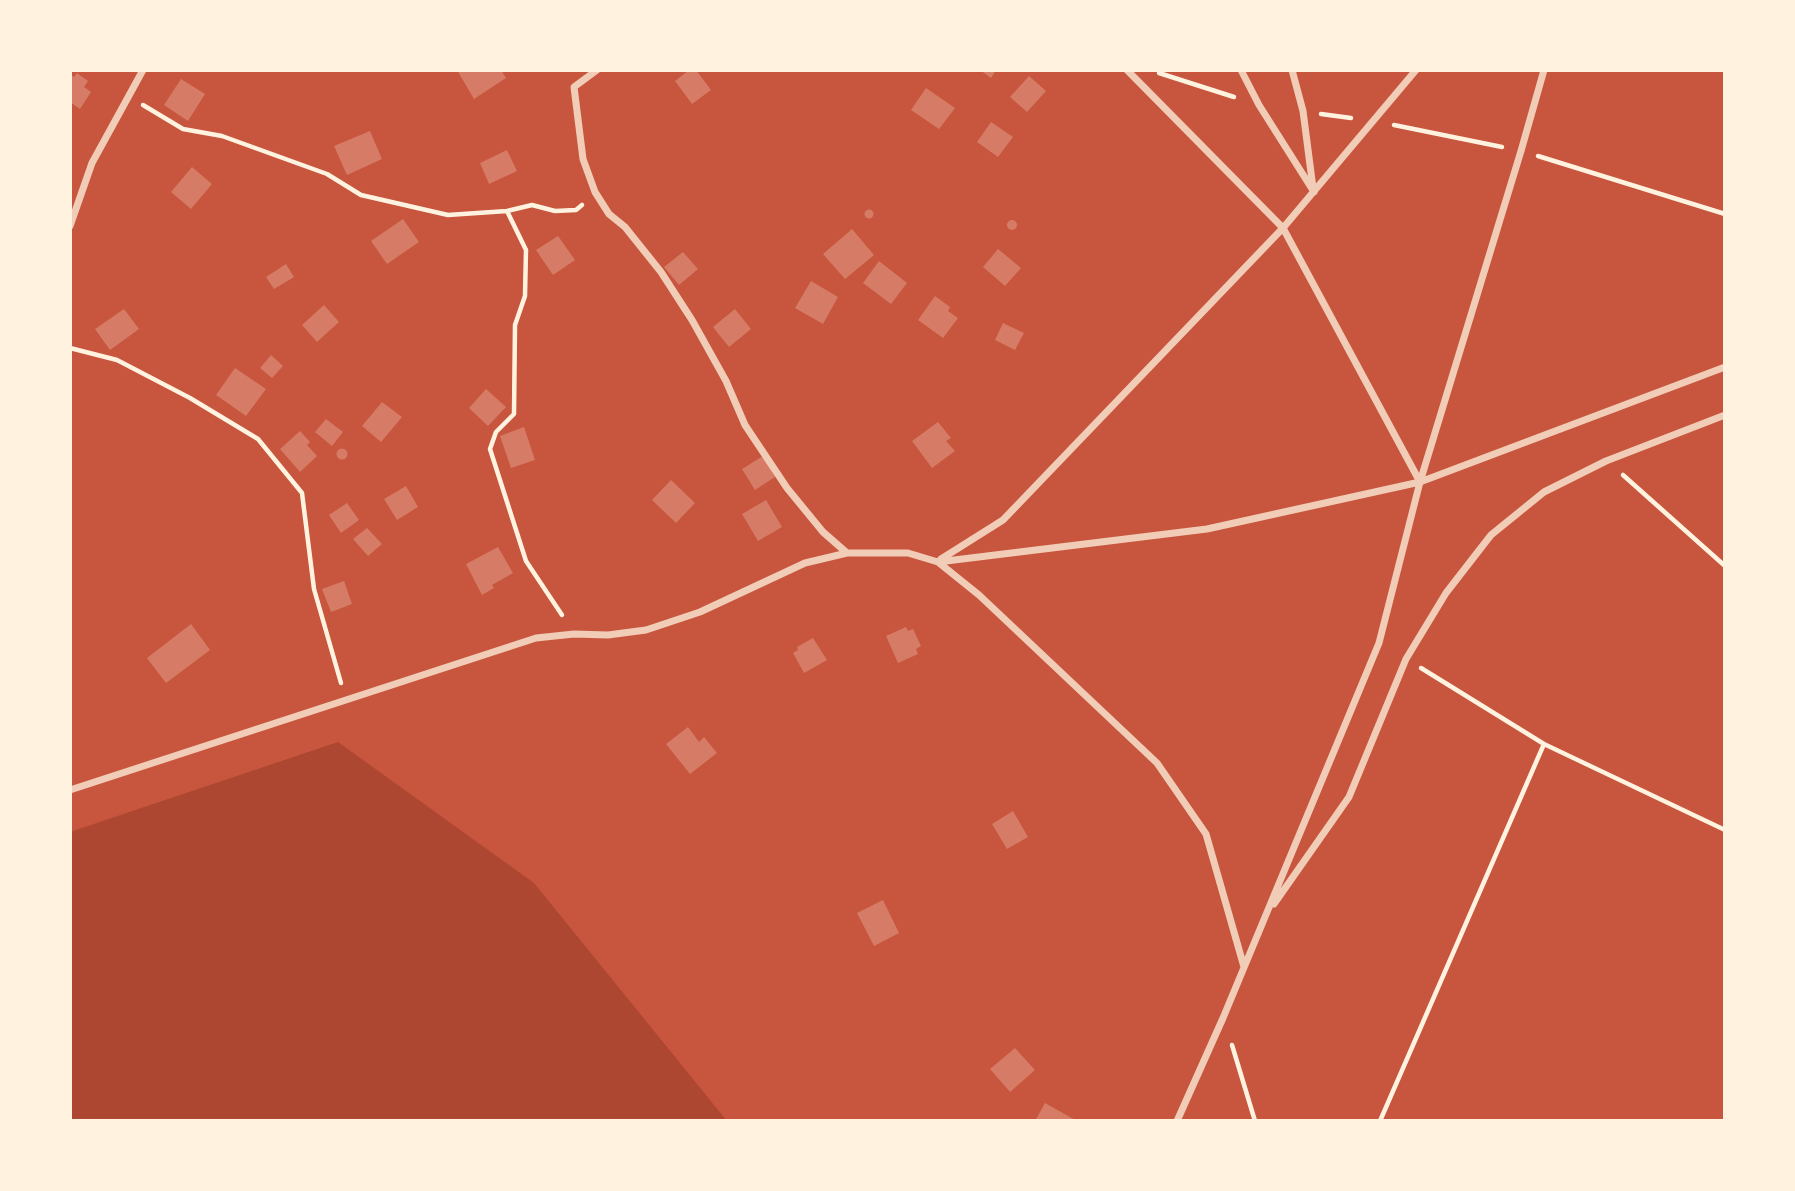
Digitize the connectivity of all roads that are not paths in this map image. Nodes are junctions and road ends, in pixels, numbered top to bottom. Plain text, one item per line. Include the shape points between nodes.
1 (143, 70) edge
2 (597, 70) edge
3 (1127, 70) edge
4 (1241, 70) edge
5 (1292, 70) edge
6 (1416, 70) edge
7 (1544, 70) edge
8 (1314, 192) junction
9 (70, 226) edge
10 (1283, 228) junction
11 (1725, 368) edge
12 (1725, 415) edge
13 (1420, 482) junction
14 (847, 553) junction
15 (938, 562) junction
16 (70, 790) edge
17 (1265, 918) junction
18 (1244, 967) junction
19 (1177, 1121) edge

1 - 9 street via 92,163
2 - 14 street via 574,87 583,159 595,192 667,281 726,381 745,425 787,488
3 - 10 street
4 - 8 street
5 - 8 street via 1303,111
6 - 8 street
7 - 13 street
8 - 10 street
10 - 13 street
10 - 15 street via 1003,520
11 - 13 street
12 - 17 street via 1606,461 1544,492 1491,535 1446,593 1406,659 1349,797
13 - 15 street via 1208,529
13 - 17 street via 1379,643
14 - 15 street via 908,553
14 - 16 street via 805,563 700,612 646,631 536,638
15 - 18 street via 1157,763 1206,834
17 - 18 street
18 - 19 street

